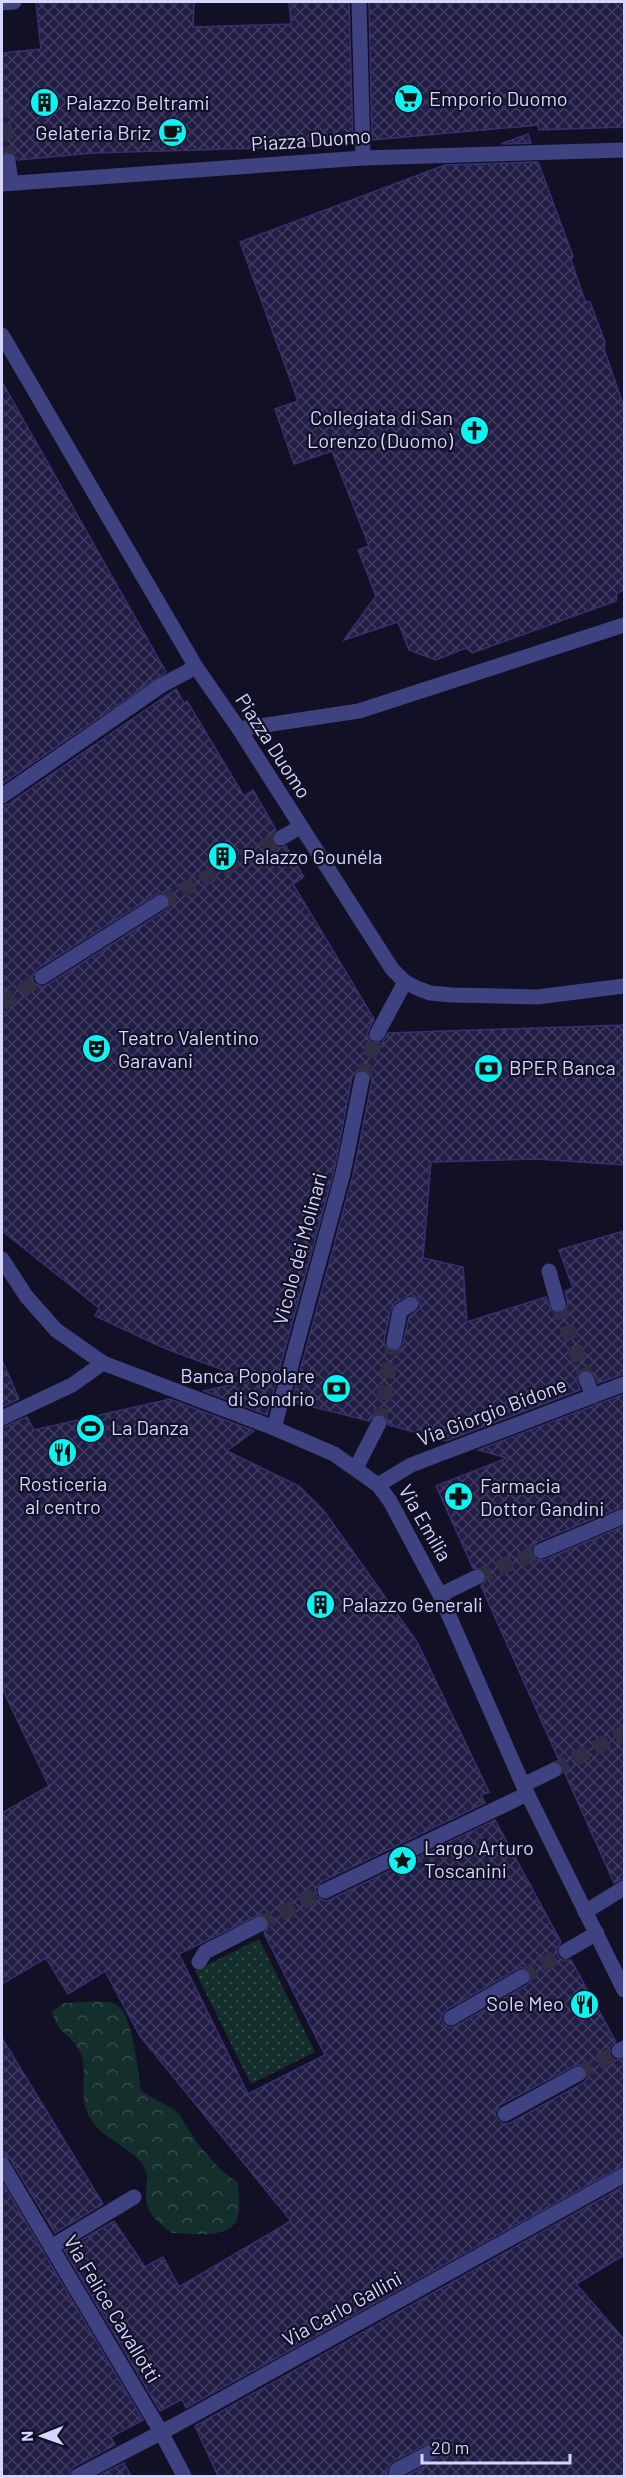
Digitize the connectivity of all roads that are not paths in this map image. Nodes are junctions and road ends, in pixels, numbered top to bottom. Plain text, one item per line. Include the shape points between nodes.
1 (14, 2) edge
2 (359, 2) edge
3 (2, 3) edge
4 (624, 150) edge
5 (363, 158) junction
6 (8, 161) tunnel mouth
7 (6, 183) edge
8 (2, 335) edge
9 (624, 625) edge
10 (196, 667) junction
11 (239, 729) junction
12 (2, 796) edge
13 (300, 828) junction
14 (281, 838) tunnel mouth
15 (161, 902) tunnel mouth
16 (42, 977) tunnel mouth
17 (405, 982) junction
18 (624, 986) edge
19 (377, 1034) tunnel mouth
20 (362, 1079) tunnel mouth
21 (2, 1259) edge
22 (549, 1271) dead end
23 (411, 1304) dead end
24 (558, 1304) tunnel mouth
25 (394, 1342) tunnel mouth
26 (103, 1364) junction
27 (586, 1379) tunnel mouth
28 (624, 1384) edge
29 (593, 1396) junction
30 (2, 1418) edge
31 (379, 1423) tunnel mouth
32 (274, 1428) junction
33 (356, 1468) junction
34 (378, 1485) junction
35 (624, 1516) edge
36 (541, 1551) tunnel mouth
37 (477, 1577) tunnel mouth
38 (440, 1594) junction
39 (554, 1770) tunnel mouth
40 (525, 1790) junction
41 (624, 1888) edge
42 (330, 1889) tunnel mouth
43 (585, 1912) junction
44 (260, 1924) tunnel mouth
45 (597, 1933) junction
46 (566, 1951) tunnel mouth
47 (200, 1962) dead end
48 (522, 1977) tunnel mouth
49 (624, 1990) edge
50 (451, 2018) dead end
51 (578, 2074) tunnel mouth
52 (505, 2114) dead end
53 (2, 2164) edge
54 (624, 2175) edge
55 (134, 2197) dead end
56 (51, 2247) junction
57 (161, 2432) junction
58 (439, 2448) dead end
59 (78, 2476) edge
60 (184, 2476) edge
61 (396, 2476) edge

1 - 3 street
2 - 5 street
4 - 5 street, Piazza Duomo
5 - 7 street, Piazza Duomo
6 - 7 street
8 - 10 street, Piazza Duomo
9 - 11 street via 359,711
10 - 11 street, Piazza Duomo
10 - 12 street via 162,685
11 - 13 street, Piazza Duomo
13 - 14 street
13 - 17 street, Piazza Duomo via 386,960
15 - 16 street
17 - 18 street, Piazza Duomo via 430,993 526,997
17 - 19 street
20 - 32 street, Vicolo dei Molinari via 343,1173
21 - 26 street, Via Emilia via 26,1296 56,1330
22 - 24 street
23 - 25 street via 400,1311
26 - 30 street via 72,1385
26 - 32 street, Via Emilia
27 - 29 street
28 - 29 street, Via Giorgio Bidone
29 - 34 street, Via Giorgio Bidone via 411,1466
31 - 33 street
32 - 33 street, Via Emilia
33 - 34 street, Via Emilia
34 - 38 street, Via Emilia
35 - 36 street
37 - 38 street
38 - 40 street, Via Emilia
39 - 40 street
40 - 42 street
40 - 43 street, Via Emilia
41 - 43 street
43 - 45 street, Via Emilia
44 - 47 street via 205,1952
45 - 46 street
45 - 49 street, Via Emilia
48 - 50 street
51 - 52 street
53 - 56 street, Via Felice Cavallotti
54 - 57 street, Via Carlo Gallini
55 - 56 street
56 - 57 street, Via Felice Cavallotti
57 - 59 street, Via Carlo Gallini
57 - 60 street, Via Felice Cavallotti
58 - 61 street via 397,2470

